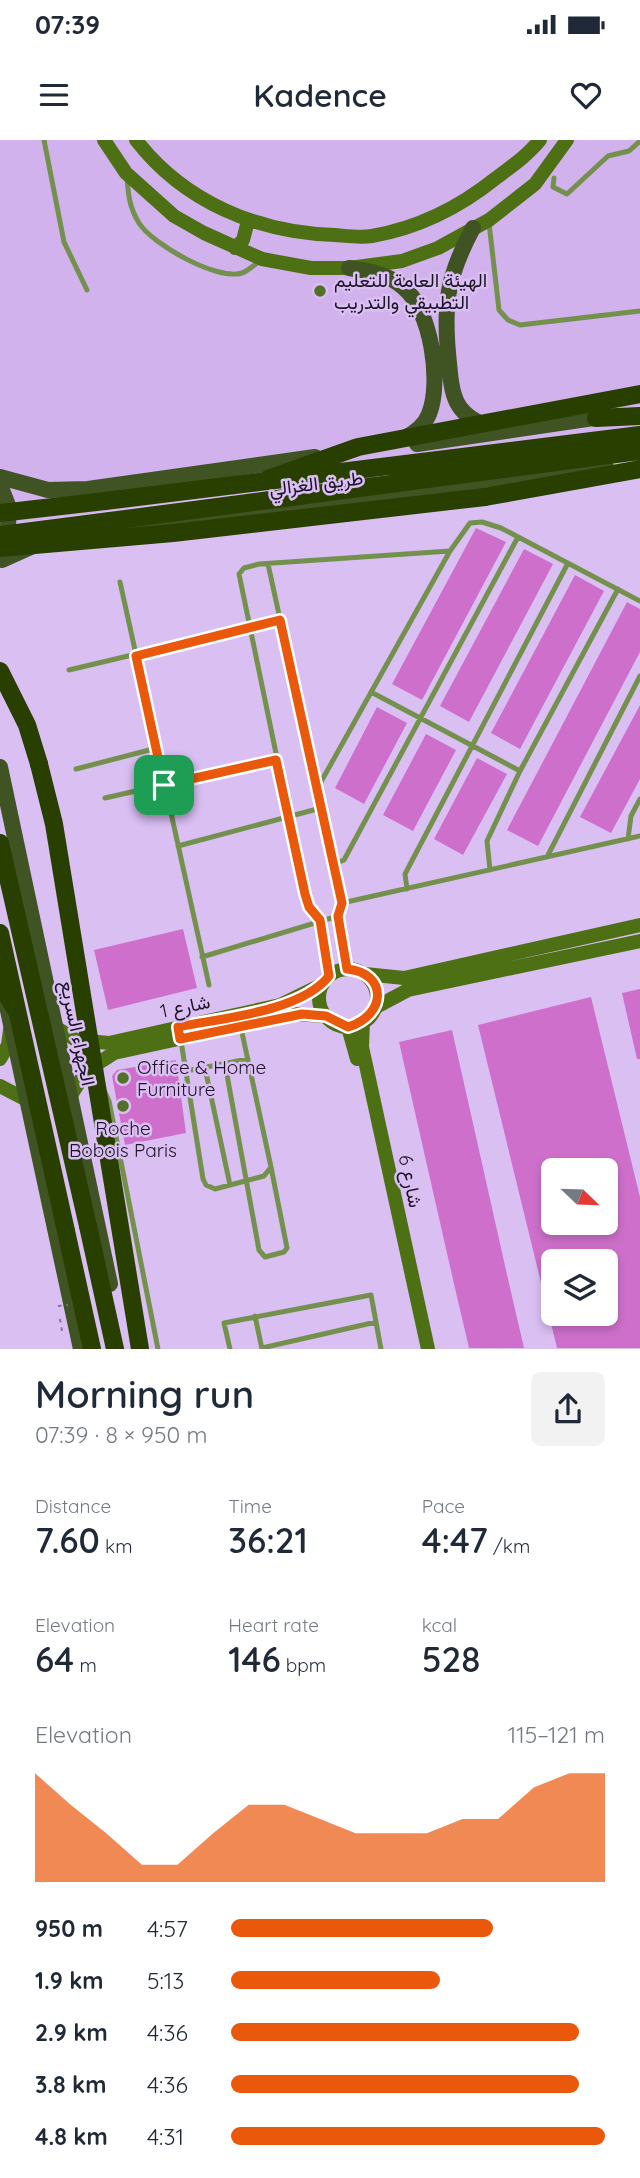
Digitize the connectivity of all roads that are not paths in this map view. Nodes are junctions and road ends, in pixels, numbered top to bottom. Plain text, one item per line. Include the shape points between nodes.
1 (44, 140) edge
2 (104, 140) edge
3 (136, 140) edge
4 (540, 140) edge
5 (567, 140) edge
6 (640, 141) edge
7 (517, 163) junction
8 (126, 173) junction
9 (554, 178) dead end
10 (535, 184) junction
11 (489, 220) junction
12 (248, 221) junction
13 (473, 228) junction
14 (235, 247) junction
15 (262, 259) junction
16 (349, 268) junction
17 (87, 290) dead end
18 (640, 311) edge
19 (640, 394) edge
20 (640, 410) edge
21 (640, 416) edge
22 (596, 418) junction
23 (517, 431) junction
24 (640, 435) edge
25 (385, 447) junction
26 (640, 451) edge
27 (601, 456) junction
28 (640, 461) edge
29 (640, 469) edge
30 (0, 477) edge
31 (268, 478) junction
32 (0, 485) edge
33 (0, 513) edge
34 (0, 535) edge
35 (519, 537) junction
36 (450, 551) junction
37 (1, 557) edge
38 (568, 563) junction
39 (268, 564) junction
40 (120, 582) dead end
41 (618, 589) junction
42 (640, 601) edge
43 (280, 620) junction
44 (248, 628) junction
45 (136, 656) junction
46 (69, 670) dead end
47 (0, 671) edge
48 (640, 676) edge
49 (371, 692) junction
50 (420, 719) junction
51 (471, 746) junction
52 (156, 748) junction
53 (276, 760) junction
54 (0, 767) edge
55 (76, 769) dead end
56 (520, 771) junction
57 (164, 785) junction
58 (317, 789) junction
59 (105, 798) dead end
60 (640, 799) edge
61 (321, 808) junction
62 (288, 816) junction
63 (640, 836) edge
64 (628, 839) junction
65 (0, 843) edge
66 (178, 846) junction
67 (547, 857) junction
68 (334, 863) junction
69 (490, 870) junction
70 (407, 888) junction
71 (342, 903) junction
72 (338, 916) junction
73 (320, 920) junction
74 (640, 925) edge
75 (0, 933) edge
76 (640, 941) edge
77 (202, 957) junction
78 (347, 969) junction
79 (0, 973) edge
80 (365, 974) junction
81 (326, 980) junction
82 (0, 984) edge
83 (209, 985) dead end
84 (376, 1007) junction
85 (16, 1010) junction
86 (326, 1016) junction
87 (239, 1020) junction
88 (363, 1022) junction
89 (55, 1027) junction
90 (348, 1027) junction
91 (10, 1029) junction
92 (179, 1033) junction
93 (0, 1059) edge
94 (247, 1059) junction
95 (225, 1064) junction
96 (205, 1068) junction
97 (186, 1071) junction
98 (79, 1079) junction
99 (0, 1086) edge
100 (70, 1097) junction
101 (26, 1099) junction
102 (117, 1137) junction
103 (271, 1167) junction
104 (246, 1181) junction
105 (230, 1185) junction
106 (140, 1254) junction
107 (255, 1316) junction
108 (376, 1322) junction
109 (262, 1348) edge
110 (81, 1349) edge
111 (92, 1349) edge
112 (115, 1349) edge
113 (123, 1349) edge
114 (140, 1349) edge
115 (158, 1349) edge
116 (230, 1349) edge
117 (381, 1349) edge
118 (419, 1349) edge
119 (428, 1349) edge

1 - 17 lane via 64,242
2 - 8 street
3 - 12 street via 187,191
4 - 7 street
5 - 10 street
6 - 9 lane via 629,151 608,156 567,194 553,187
7 - 10 street via 534,171
7 - 12 street via 479,192 427,221 371,236 303,235
8 - 14 street via 174,216
8 - 15 lane via 129,203 140,225 194,263 218,274 242,273
10 - 11 street
11 - 13 street
11 - 18 lane via 499,310 509,320 520,325
12 - 14 street via 243,240
13 - 16 street via 402,261
13 - 23 main road via 449,283 444,318 452,396 466,416 485,426
14 - 15 street
15 - 16 street via 311,268
16 - 25 main road via 379,273 403,286 427,322 435,394 429,416 414,433
19 - 31 highway, bridge via 358,447
20 - 22 main road, طريق الغزالي
21 - 22 highway
22 - 23 main road, طريق الغزالي
23 - 25 main road, طريق الغزالي
24 - 31 highway, طريق الغزالي, bridge
25 - 30 main road, طريق الغزالي via 88,489 48,490
26 - 27 highway, طريق الغزالي
27 - 28 highway
27 - 34 highway, طريق الغزالي, bridge
28 - 37 main road, طريق الغزالي via 61,537
29 - 37 highway, bridge via 485,497
31 - 33 highway, طريق الغزالي, bridge
32 - 37 main road via 10,526
35 - 36 lane via 482,522 470,523
35 - 38 lane
35 - 50 lane
36 - 39 lane
36 - 49 lane
38 - 41 lane
38 - 51 lane
39 - 43 lane
39 - 44 lane via 244,568 239,574
40 - 45 lane
41 - 42 lane
41 - 56 lane
43 - 44 lane
43 - 58 lane
44 - 45 lane
44 - 53 lane
45 - 46 lane
45 - 52 lane
47 - 114 highway, bridge via 27,725 54,824
48 - 67 lane
49 - 50 lane
49 - 58 lane
50 - 51 lane
50 - 68 lane via 344,860
51 - 56 lane
51 - 70 lane via 405,874
52 - 55 lane
52 - 57 lane
53 - 57 lane
53 - 62 lane
54 - 89 main road, الجهراء السريع
56 - 69 lane via 487,841
57 - 59 lane
57 - 66 lane
58 - 61 lane
60 - 64 lane via 631,816
61 - 62 lane
61 - 68 lane
62 - 66 lane
62 - 73 lane via 309,907
63 - 64 lane
64 - 67 lane
65 - 112 highway, الجهراء السريع, bridge
66 - 77 lane
67 - 69 lane
68 - 71 lane
69 - 70 lane
70 - 71 lane
71 - 72 lane
72 - 73 lane
72 - 78 lane
73 - 77 lane
73 - 81 lane
74 - 80 street via 404,978
75 - 85 highway
76 - 84 street via 408,990
77 - 83 lane
78 - 80 street
78 - 81 street
79 - 91 main road
80 - 84 street via 376,989
81 - 86 street via 320,995
81 - 87 street, شارع 1 via 292,1001
82 - 85 highway, bridge
84 - 88 street
85 - 111 highway, bridge
86 - 87 street, شارع 1 via 293,1014
86 - 90 street
87 - 92 street, شارع 1
87 - 94 lane
88 - 90 street
88 - 119 street, شارع 6 via 362,1047
89 - 92 street, شارع 1 via 76,1040 100,1044
89 - 100 main road, الجهراء السريع
90 - 118 street, شارع 6
91 - 93 street
91 - 101 main road
92 - 97 lane
92 - 98 street, شارع 1 via 114,1053
94 - 95 lane
94 - 103 lane
95 - 96 lane
95 - 104 lane
96 - 97 lane
96 - 105 lane
97 - 105 lane via 203,1179 210,1188
98 - 100 street, شارع 1
98 - 102 lane via 98,1084 107,1094
99 - 101 street
100 - 113 main road, الجهراء السريع
101 - 110 main road
102 - 106 lane
102 - 106 lane via 106,1141 100,1156 114,1242 120,1251
103 - 104 lane via 264,1176
103 - 104 lane via 286,1244 284,1252 273,1257 261,1256
104 - 105 lane
106 - 115 lane
107 - 108 lane via 371,1295
107 - 109 lane
107 - 116 lane via 224,1323
108 - 109 lane
108 - 117 lane

